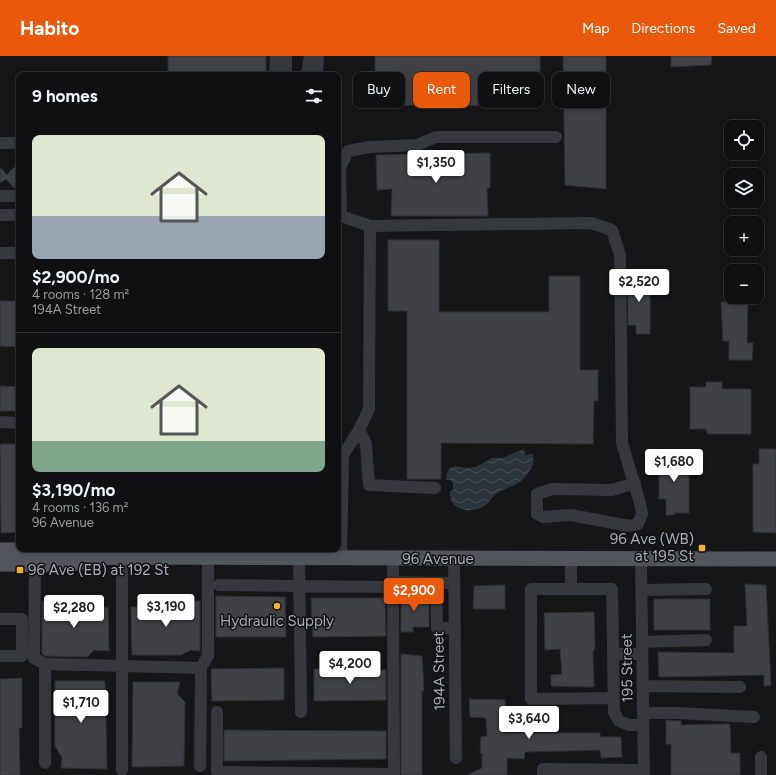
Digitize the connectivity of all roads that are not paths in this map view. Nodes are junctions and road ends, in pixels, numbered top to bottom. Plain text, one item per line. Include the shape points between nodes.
1 (276, 56) edge
2 (286, 56) edge
3 (310, 56) edge
4 (318, 56) edge
5 (276, 72) edge
6 (286, 72) edge
7 (307, 72) edge
8 (317, 72) edge
9 (556, 137) dead end
10 (0, 143) edge
11 (16, 143) edge
12 (341, 166) edge
13 (0, 196) edge
14 (16, 196) edge
15 (0, 215) edge
16 (16, 215) edge
17 (341, 216) edge
18 (370, 226) junction
19 (0, 253) edge
20 (16, 253) edge
21 (0, 422) edge
22 (16, 423) edge
23 (359, 430) junction
24 (635, 483) junction
25 (435, 488) dead end
26 (0, 550) edge
27 (16, 550) edge
28 (76, 552) edge
29 (255, 554) edge
30 (99, 558) junction
31 (208, 558) junction
32 (299, 558) junction
33 (341, 559) junction
34 (393, 559) junction
35 (454, 559) junction
36 (776, 559) edge
37 (124, 560) edge
38 (571, 560) junction
39 (641, 560) junction
40 (0, 564) edge
41 (35, 565) junction
42 (436, 583) junction
43 (454, 583) junction
44 (219, 585) dead end
45 (393, 585) junction
46 (299, 586) junction
47 (571, 589) junction
48 (706, 589) dead end
49 (642, 590) junction
50 (0, 619) edge
51 (455, 628) junction
52 (706, 640) dead end
53 (642, 648) junction
54 (613, 654) junction
55 (0, 656) edge
56 (45, 664) junction
57 (122, 666) junction
58 (201, 668) junction
59 (643, 686) junction
60 (740, 686) dead end
61 (613, 698) junction
62 (217, 712) dead end
63 (301, 712) dead end
64 (754, 717) dead end
65 (643, 719) junction
66 (761, 757) dead end
67 (456, 758) dead end
68 (44, 763) dead end
69 (200, 766) dead end
70 (122, 770) dead end
71 (644, 772) edge
72 (543, 775) edge
73 (761, 775) edge

1 - 5 street
2 - 6 street
3 - 7 street
4 - 8 street
9 - 12 street via 436,137 417,144 348,151
10 - 11 street
13 - 14 street
15 - 16 street
17 - 18 street
18 - 23 street via 370,409
18 - 24 street via 591,223 612,230 620,254 622,442
19 - 20 street
21 - 22 street
23 - 25 street via 366,444 369,486
23 - 33 street via 343,455
24 - 24 street via 642,514 638,524 629,526 571,515 543,517 537,514 537,494 552,489 612,490
26 - 27 main road, 96 Avenue
28 - 30 main road, 96 Avenue
29 - 31 main road, 96 Avenue
29 - 32 main road, 96 Avenue
30 - 37 main road, 96 Avenue
30 - 41 main road, 96 Avenue via 69,565
31 - 37 main road, 96 Avenue
31 - 58 street via 208,656
32 - 33 main road, 96 Avenue
32 - 46 street
33 - 34 main road, 96 Avenue
34 - 35 main road, 96 Avenue
34 - 45 street
35 - 38 main road, 96 Avenue
35 - 43 street, 194A Street
36 - 39 main road, 96 Avenue
37 - 57 street
38 - 39 main road, 96 Avenue
38 - 47 street
39 - 49 street, 195 Street
40 - 41 main road, 96 Avenue
41 - 56 street via 34,658
42 - 43 street
42 - 45 street
42 - 51 street via 437,628
43 - 51 street, 194A Street
44 - 46 street
45 - 46 street
45 - 62 street via 394,774 216,772
46 - 63 street
47 - 54 street via 612,588
47 - 61 street via 531,589 531,699
48 - 49 street
49 - 53 street, 195 Street
50 - 55 street via 22,619 22,656
51 - 67 street, 194A Street
52 - 53 street
53 - 54 street
53 - 59 street, 195 Street
54 - 61 street
56 - 57 street
56 - 68 street
57 - 58 street
57 - 70 street
58 - 69 street
59 - 60 street
59 - 65 street, 195 Street
61 - 65 street via 614,712 619,721 629,725
64 - 65 street via 677,713
65 - 71 street, 195 Street
66 - 73 street
71 - 72 street via 543,769

